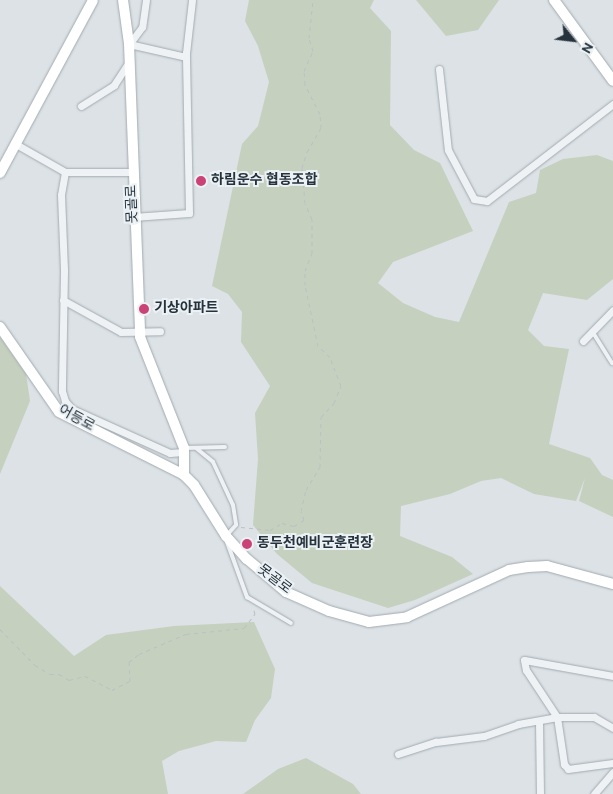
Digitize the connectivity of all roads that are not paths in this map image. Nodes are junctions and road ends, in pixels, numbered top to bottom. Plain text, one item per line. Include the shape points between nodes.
1 (93, 0) edge
2 (124, 0) edge
3 (146, 0) edge
4 (192, 0) edge
5 (554, 0) edge
6 (129, 44) junction
7 (186, 57) junction
8 (129, 62) junction
9 (439, 69) dead end
10 (613, 81) edge
11 (613, 104) edge
12 (81, 106) dead end
13 (14, 143) junction
14 (65, 172) junction
15 (132, 172) junction
16 (0, 173) edge
17 (133, 217) junction
18 (63, 300) junction
19 (613, 310) edge
20 (0, 327) edge
21 (592, 330) junction
22 (160, 331) dead end
23 (139, 332) junction
24 (583, 341) dead end
25 (612, 363) dead end
26 (225, 447) dead end
27 (196, 448) junction
28 (184, 450) junction
29 (184, 475) junction
30 (226, 536) junction
31 (613, 584) edge
32 (291, 623) dead end
33 (613, 676) edge
34 (558, 717) junction
35 (539, 722) junction
36 (613, 728) edge
37 (398, 754) dead end
38 (613, 763) edge
39 (613, 772) edge
40 (540, 794) edge
41 (594, 794) edge

1 - 13 street
2 - 6 street, 못골로
3 - 6 street via 142,27
4 - 7 street
5 - 10 street
6 - 7 street
6 - 8 street, 못골로
7 - 17 street via 189,213
8 - 12 street via 114,85
8 - 15 street, 못골로
9 - 11 street via 448,150 474,199 487,201
13 - 14 street
13 - 16 street
14 - 15 street, 못골로
14 - 18 street via 61,195
15 - 17 street, 못골로
17 - 23 street, 못골로
18 - 23 street via 121,332
18 - 28 street via 62,391 65,401 72,409 170,453
19 - 21 street
20 - 29 street, 어등로 via 59,412
21 - 24 street
21 - 25 lane
22 - 23 street
23 - 28 street, 못골로
26 - 27 lane
27 - 28 lane
27 - 30 lane via 213,462 233,505 236,525
28 - 29 street, 못골로
29 - 30 street, 못골로 via 194,485
30 - 31 street, 못골로 via 246,559 286,592 329,611 369,622 406,617 509,570 528,567 547,566
30 - 32 lane via 230,558 251,600
33 - 34 street via 524,660 526,670
34 - 35 street
34 - 36 street via 594,717
34 - 38 street via 564,764 568,769
35 - 37 street via 518,724 484,736 436,742
35 - 40 street
39 - 41 street

